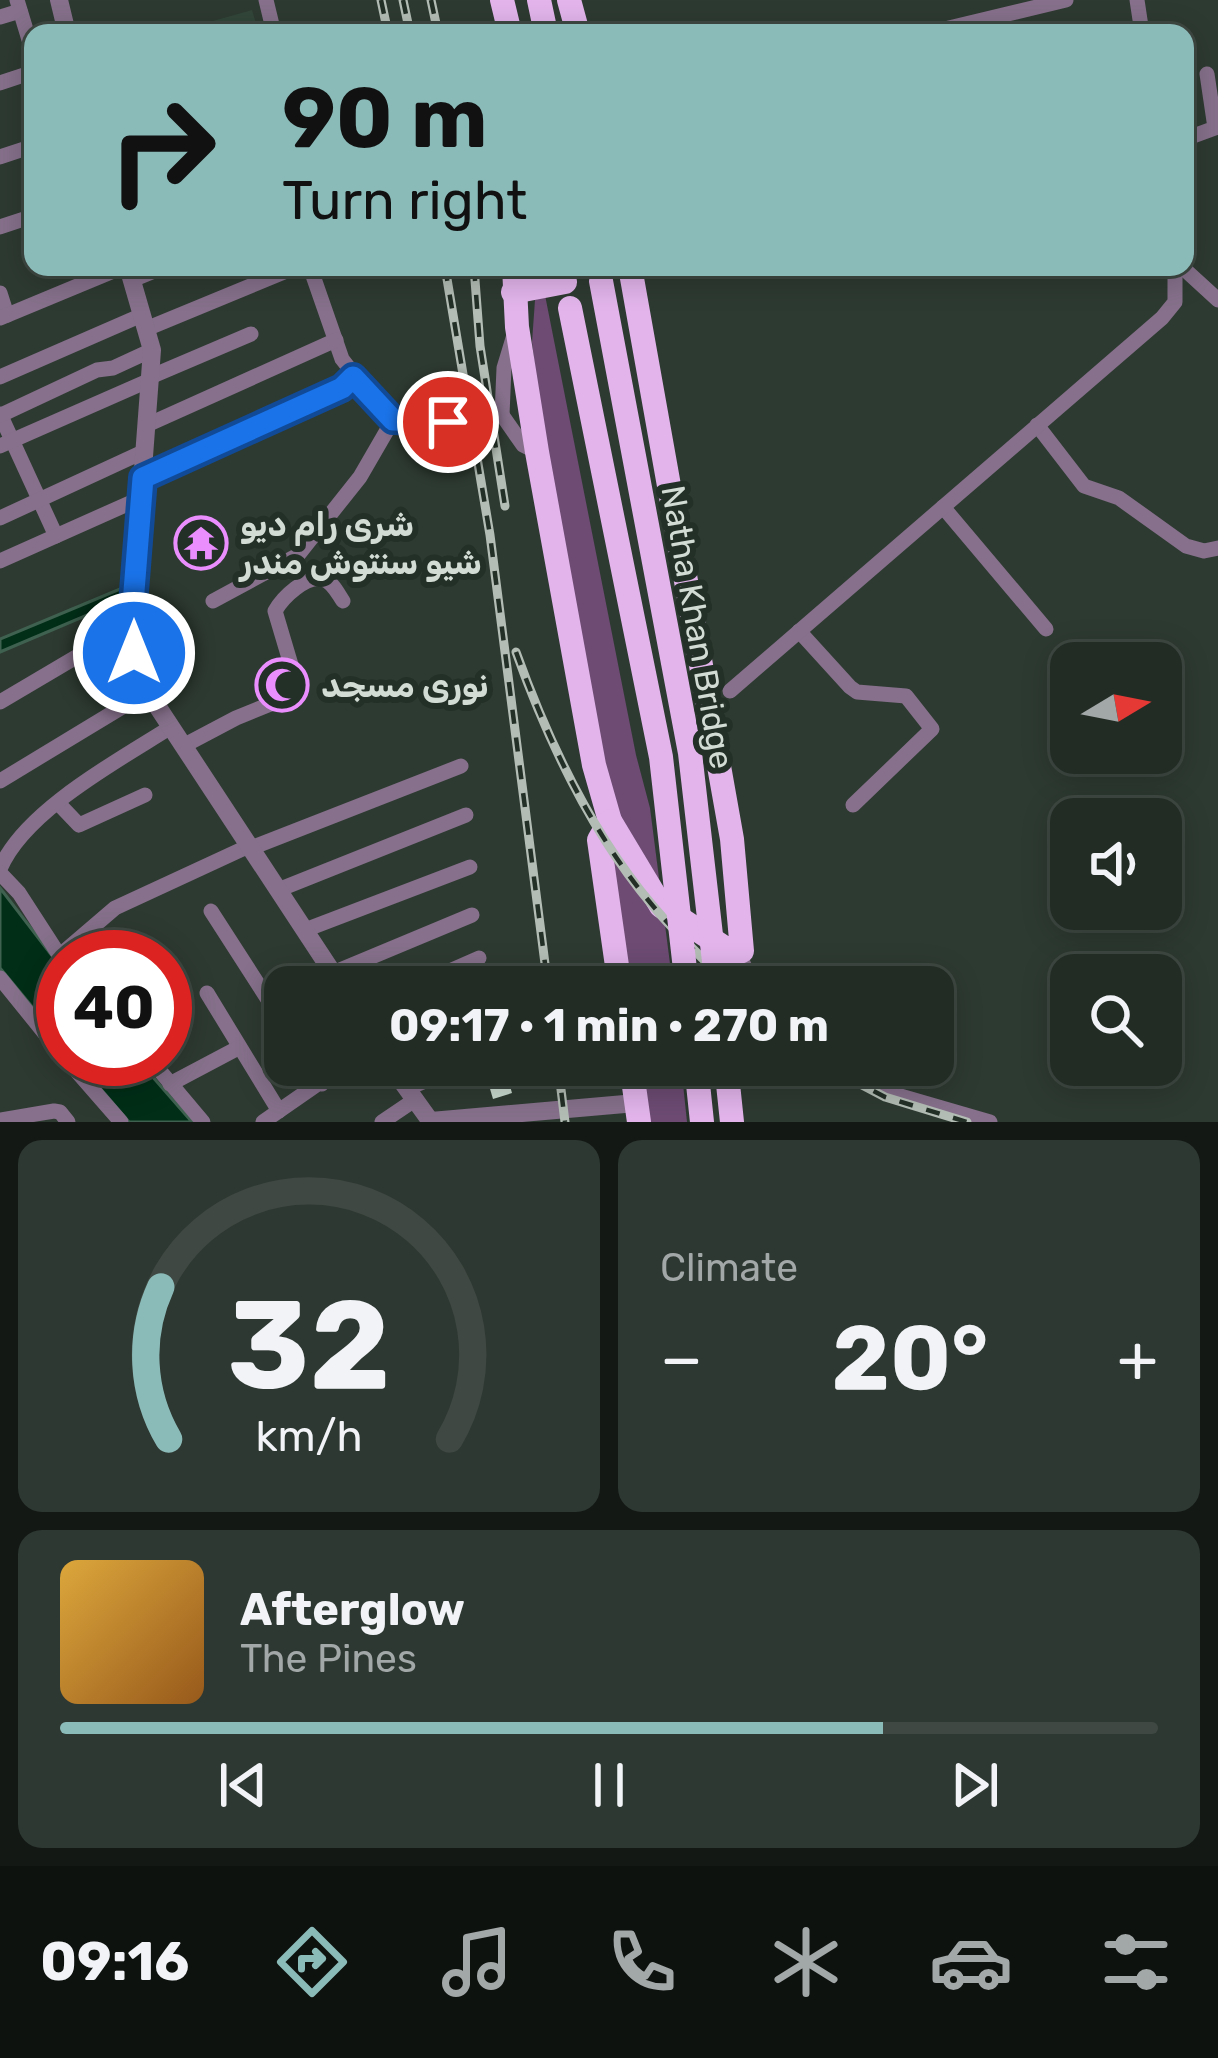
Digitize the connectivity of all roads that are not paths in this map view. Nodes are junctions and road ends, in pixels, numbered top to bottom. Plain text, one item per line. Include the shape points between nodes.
1 (1066, 0) edge
2 (18, 6) edge
3 (0, 17) edge
4 (966, 24) edge
5 (1207, 74) dead end
6 (1194, 136) edge
7 (90, 276) edge
8 (130, 276) edge
9 (271, 276) edge
10 (313, 276) edge
11 (544, 276) edge
12 (564, 276) edge
13 (599, 276) edge
14 (632, 276) edge
15 (1178, 276) edge
16 (1190, 276) edge
17 (514, 279) edge
18 (0, 293) edge
19 (1218, 300) edge
20 (3, 316) edge
21 (144, 322) junction
22 (517, 327) junction
23 (251, 334) dead end
24 (335, 340) junction
25 (152, 350) junction
26 (0, 377) edge
27 (353, 377) junction
28 (150, 378) junction
29 (0, 414) edge
30 (393, 420) junction
31 (448, 422) tunnel mouth
32 (147, 425) junction
33 (1037, 425) junction
34 (6, 444) edge
35 (146, 451) junction
36 (536, 452) junction
37 (142, 488) junction
38 (39, 499) junction
39 (943, 507) junction
40 (0, 518) edge
41 (56, 536) junction
42 (1218, 548) edge
43 (0, 561) edge
44 (213, 601) dead end
45 (344, 602) dead end
46 (131, 629) junction
47 (1046, 629) dead end
48 (799, 632) junction
49 (730, 691) dead end
50 (147, 692) junction
51 (0, 701) edge
52 (171, 727) junction
53 (183, 746) junction
54 (461, 766) dead end
55 (0, 782) edge
56 (145, 795) dead end
57 (58, 803) junction
58 (853, 806) dead end
59 (466, 815) dead end
60 (610, 821) junction
61 (250, 847) junction
62 (470, 867) dead end
63 (0, 871) edge
64 (278, 890) junction
65 (211, 911) dead end
66 (472, 915) dead end
67 (43, 930) edge
68 (91, 930) edge
69 (305, 930) junction
70 (739, 953) junction
71 (479, 958) dead end
72 (329, 966) edge
73 (367, 966) edge
74 (461, 966) edge
75 (617, 966) edge
76 (685, 966) edge
77 (715, 966) edge
78 (744, 966) edge
79 (0, 978) edge
80 (207, 993) dead end
81 (264, 993) edge
82 (36, 1022) edge
83 (238, 1048) junction
84 (192, 1072) edge
85 (89, 1086) edge
86 (172, 1086) edge
87 (319, 1086) edge
88 (405, 1086) edge
89 (425, 1086) edge
90 (698, 1086) edge
91 (728, 1086) edge
92 (874, 1086) edge
93 (411, 1094) junction
94 (279, 1111) junction
95 (638, 1113) edge
96 (0, 1120) edge
97 (68, 1122) edge
98 (121, 1122) edge
99 (203, 1122) edge
100 (262, 1122) edge
101 (382, 1122) edge
102 (431, 1122) edge
103 (702, 1122) edge
104 (732, 1122) edge
105 (990, 1122) edge

1 - 4 street
2 - 3 street
5 - 6 street via 1215,128
7 - 20 street
8 - 21 street
9 - 21 street
10 - 24 street
11 - 17 highway
12 - 76 highway, Natha Khan Bridge, bridge via 661,757
13 - 77 highway, Natha Khan Bridge, bridge via 690,753
14 - 70 highway via 731,839
15 - 33 street via 1162,318
16 - 19 street
17 - 22 highway
18 - 20 street
21 - 25 street
21 - 26 street
22 - 36 highway
22 - 36 street via 500,415
23 - 28 street
24 - 27 street
24 - 32 street
25 - 28 street
25 - 29 street
27 - 30 street
27 - 37 street
28 - 32 street
28 - 34 street
29 - 34 street
30 - 31 street
30 - 44 street via 298,555
32 - 35 street
33 - 39 street
33 - 42 street via 1084,486 1110,493 1186,546
34 - 38 street
35 - 37 street
35 - 38 street
36 - 60 highway
37 - 41 street
37 - 46 street
38 - 40 street
38 - 41 street
39 - 47 street
39 - 48 street
41 - 43 street
45 - 53 street via 320,578 290,593 275,611 295,694
46 - 50 street
46 - 51 street
48 - 49 street
48 - 58 street via 857,692 906,695 930,723 931,734
50 - 52 street
50 - 55 street
52 - 53 street
52 - 57 street
53 - 61 street
54 - 61 street
56 - 57 street via 79,825
57 - 63 street
59 - 64 street
60 - 70 highway via 661,906
60 - 75 highway via 599,840
61 - 64 street
61 - 68 street via 115,908
62 - 69 street
63 - 67 street
64 - 69 street
65 - 81 street
66 - 73 street
69 - 72 street
70 - 78 street
71 - 74 street
79 - 82 street
80 - 83 street
83 - 84 street
83 - 94 street
85 - 98 street
86 - 99 street
87 - 94 street
88 - 93 street
89 - 93 street
90 - 103 highway
91 - 104 highway
92 - 105 street
93 - 101 street
93 - 102 street
94 - 100 street
95 - 102 street
96 - 97 street via 54,1111

